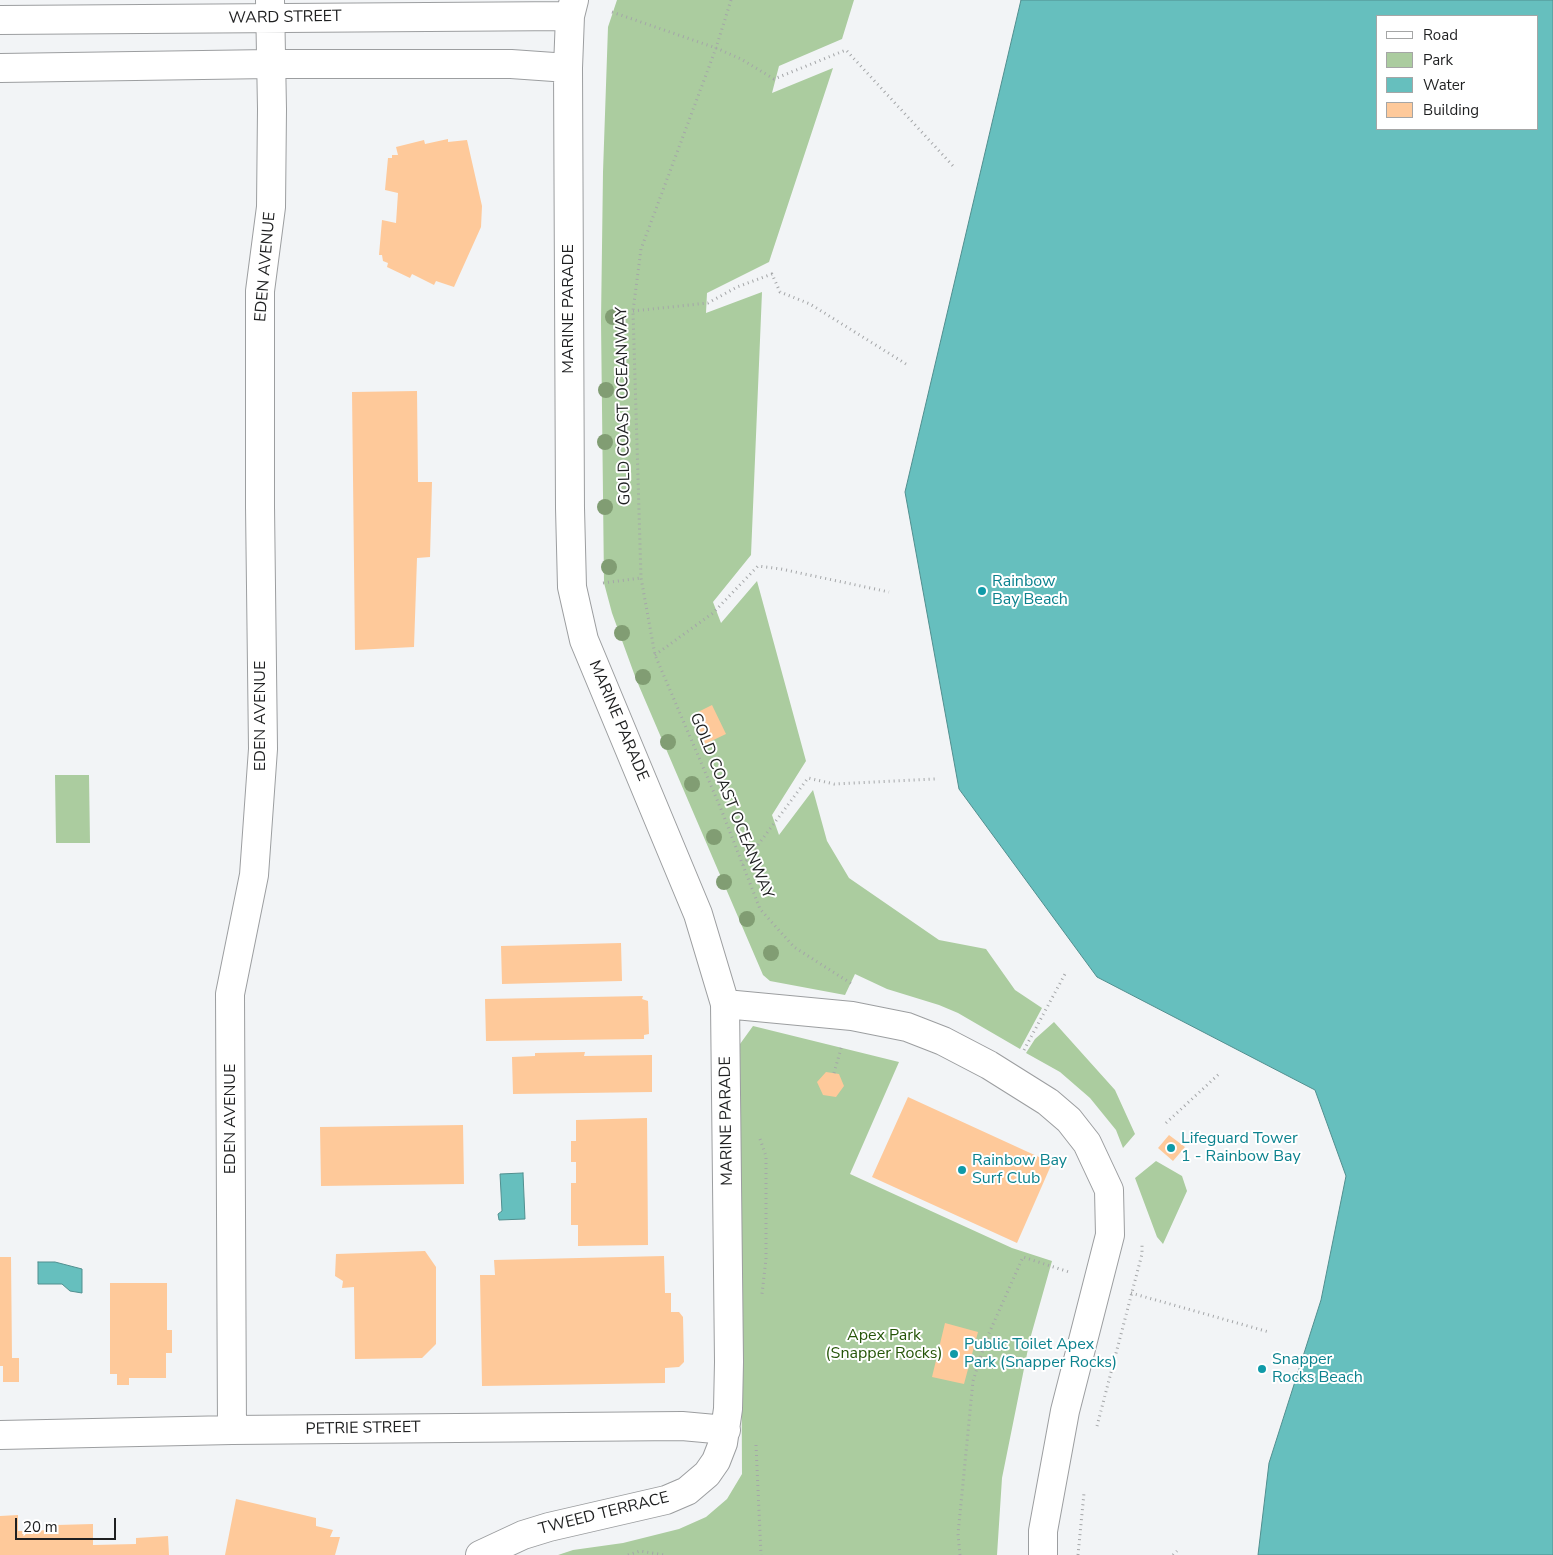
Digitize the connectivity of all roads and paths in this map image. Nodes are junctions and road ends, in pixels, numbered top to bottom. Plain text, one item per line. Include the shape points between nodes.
1 (731, 0) edge
2 (572, 8) edge
3 (270, 9) edge
4 (612, 12) dead end
5 (0, 20) edge
6 (716, 48) junction
7 (270, 64) junction
8 (0, 68) edge
9 (568, 68) junction
10 (954, 167) dead end
11 (633, 311) junction
12 (906, 364) dead end
13 (641, 578) junction
14 (600, 584) dead end
15 (889, 592) dead end
16 (655, 655) junction
17 (935, 780) dead end
18 (742, 866) junction
19 (1065, 974) dead end
20 (856, 986) dead end
21 (725, 1004) junction
22 (834, 1043) dead end
23 (1024, 1050) dead end
24 (834, 1073) dead end
25 (1219, 1074) dead end
26 (1166, 1122) dead end
27 (759, 1138) dead end
28 (1142, 1240) dead end
29 (1071, 1272) dead end
30 (1131, 1293) junction
31 (761, 1295) dead end
32 (1269, 1332) dead end
33 (232, 1430) junction
34 (726, 1430) junction
35 (1096, 1430) dead end
36 (0, 1436) edge
37 (756, 1437) dead end
38 (1084, 1490) dead end
39 (640, 1551) junction
40 (1177, 1551) dead end
41 (480, 1555) edge
42 (628, 1555) edge
43 (643, 1555) edge
44 (664, 1555) edge
45 (761, 1555) edge
46 (960, 1555) edge
47 (1043, 1555) edge
48 (1078, 1555) edge
49 (1173, 1555) edge

1 - 6 path, GOLD COAST OCEANWAY
2 - 3 street, WARD STREET
2 - 9 street, MARINE PARADE
3 - 5 street, WARD STREET
3 - 7 street, EDEN AVENUE
4 - 6 path
6 - 10 path via 774,79 846,50
6 - 11 path, GOLD COAST OCEANWAY via 641,249
7 - 8 street
7 - 9 street via 512,64
7 - 33 street, EDEN AVENUE via 271,207 260,291 263,749 254,875 230,994
9 - 21 street, MARINE PARADE via 572,587 584,640 698,914
11 - 12 path via 708,303 772,274 780,292 810,304
11 - 13 path, GOLD COAST OCEANWAY
13 - 14 path
13 - 16 path, GOLD COAST OCEANWAY
15 - 16 path via 758,566 713,614
16 - 18 path, GOLD COAST OCEANWAY
17 - 18 path via 834,784 808,778
18 - 20 path, GOLD COAST OCEANWAY via 760,909 794,947
19 - 23 path
21 - 34 street, MARINE PARADE via 729,1362
21 - 47 street via 852,1016 907,1027 943,1040 1048,1102 1069,1120 1087,1143 1109,1190 1110,1235 1065,1411 1043,1531
22 - 24 path via 842,1045
25 - 26 path
27 - 31 path via 766,1156 766,1259
28 - 30 path via 1142,1254
29 - 46 path via 1023,1257 986,1340 973,1381 958,1534
30 - 32 path
30 - 35 path
33 - 34 street, PETRIE STREET via 682,1426
33 - 36 street, PETRIE STREET
34 - 41 street, TWEED TERRACE via 712,1468 695,1486 680,1495 549,1527
37 - 45 path
38 - 48 path
39 - 42 path
39 - 43 path
39 - 44 path
40 - 49 path

